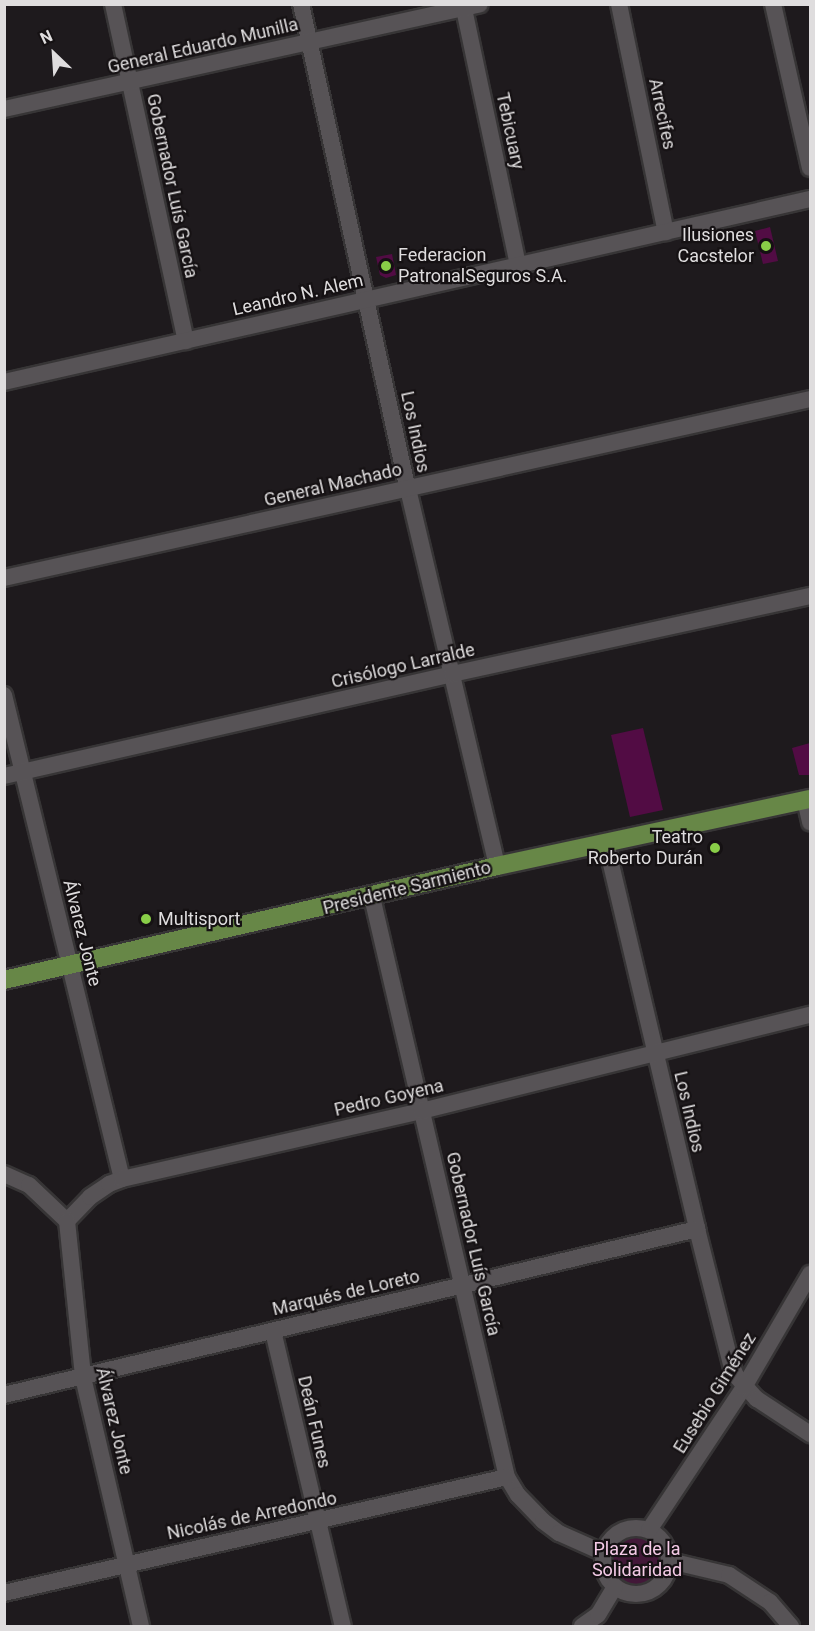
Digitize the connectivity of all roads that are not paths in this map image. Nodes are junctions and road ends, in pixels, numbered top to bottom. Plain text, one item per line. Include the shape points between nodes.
1 (113, 4) edge
2 (301, 4) edge
3 (619, 4) edge
4 (773, 4) edge
5 (469, 6) edge
6 (308, 42) junction
7 (130, 83) junction
8 (4, 109) edge
9 (810, 168) edge
10 (810, 200) edge
11 (666, 232) junction
12 (518, 265) junction
13 (366, 299) junction
14 (186, 341) junction
15 (4, 382) edge
16 (810, 399) edge
17 (408, 489) junction
18 (4, 578) edge
19 (810, 596) edge
20 (452, 674) junction
21 (4, 695) edge
22 (23, 772) junction
23 (4, 776) edge
24 (808, 799) edge
25 (810, 822) edge
26 (606, 843) junction
27 (497, 866) junction
28 (372, 897) junction
29 (70, 965) junction
30 (4, 980) edge
31 (810, 1015) edge
32 (655, 1053) junction
33 (421, 1111) junction
34 (4, 1174) edge
35 (122, 1179) junction
36 (67, 1221) junction
37 (697, 1229) junction
38 (810, 1274) edge
39 (464, 1285) junction
40 (273, 1331) junction
41 (84, 1377) junction
42 (744, 1387) junction
43 (4, 1395) edge
44 (810, 1434) edge
45 (507, 1477) junction
46 (318, 1522) junction
47 (650, 1530) junction
48 (604, 1552) junction
49 (670, 1561) junction
50 (127, 1564) junction
51 (615, 1587) junction
52 (4, 1593) edge
53 (141, 1626) edge
54 (344, 1626) edge
55 (582, 1626) edge
56 (791, 1626) edge

1 - 7 street, Gobernador Luís García
2 - 6 street, Los Indios
3 - 11 street, Arrecifes
4 - 9 street
5 - 6 street, General Eduardo Munilla
5 - 12 street, Tebicuary
6 - 7 street, General Eduardo Munilla
6 - 13 street, Los Indios
7 - 8 street, General Eduardo Munilla
7 - 14 street, Gobernador Luís García
10 - 11 street, Leandro N. Alem
11 - 12 street, Leandro N. Alem
12 - 13 street, Leandro N. Alem
13 - 14 street, Leandro N. Alem
13 - 17 street, Los Indios
14 - 15 street, Leandro N. Alem
16 - 17 street, General Machado
17 - 18 street, General Machado
17 - 20 street, Los Indios
19 - 20 street, Crisólogo Larralde
20 - 22 street, Crisólogo Larralde
20 - 27 street, Los Indios
21 - 22 street, Álvarez Jonte
22 - 23 street, Crisólogo Larralde
22 - 29 street, Álvarez Jonte
24 - 25 street
24 - 26 main road, Presidente Sarmiento
26 - 27 main road, Presidente Sarmiento
26 - 32 street, Los Indios
27 - 28 main road, Presidente Sarmiento
28 - 29 main road, Presidente Sarmiento
28 - 33 street, Gobernador Luís García
29 - 30 main road, Presidente Sarmiento
29 - 35 street, Álvarez Jonte
31 - 32 street, Pedro Goyena
32 - 33 street, Pedro Goyena
32 - 37 street, Los Indios
33 - 35 street, Pedro Goyena
33 - 39 street, Gobernador Luís García
34 - 36 street via 29,1185
35 - 36 street, Pedro Goyena via 90,1197
36 - 41 street, Álvarez Jonte
37 - 39 street, Marqués de Loreto
37 - 42 street, Los Indios via 731,1364
38 - 42 street, Eusebio Giménez
39 - 40 street, Marqués de Loreto
39 - 45 street, Gobernador Luís García
40 - 41 street, Marqués de Loreto
40 - 46 street, Deán Funes
41 - 43 street, Marqués de Loreto
41 - 50 street, Álvarez Jonte
42 - 44 street via 772,1411
42 - 47 street, Eusebio Giménez
45 - 46 street, Nicolás de Arredondo
45 - 48 street, Gobernador Luís García via 543,1521 559,1533
46 - 50 street, Nicolás de Arredondo
46 - 54 street, Deán Funes
47 - 48 street via 638,1527 617,1534
47 - 49 street via 664,1542
48 - 51 street via 604,1571
49 - 51 street via 668,1572 655,1588 635,1594
49 - 56 street via 729,1575 770,1602
50 - 52 street, Nicolás de Arredondo
50 - 53 street, Álvarez Jonte
51 - 55 street via 598,1615

